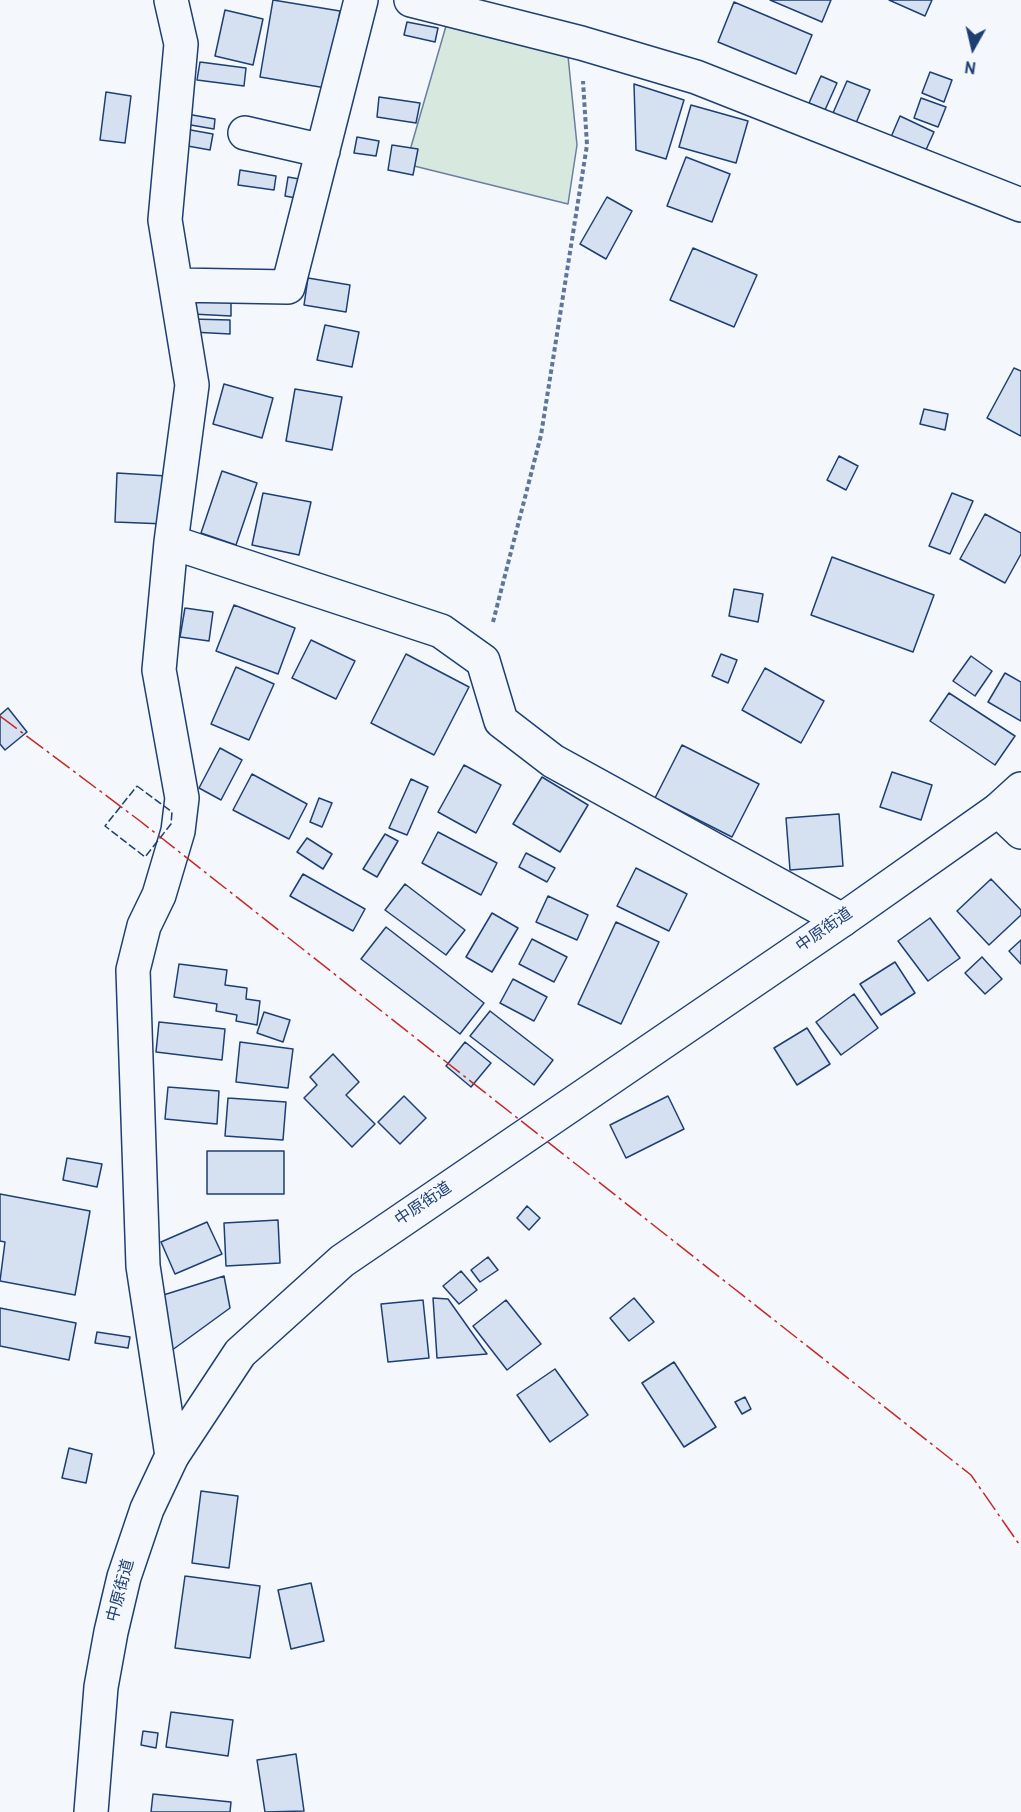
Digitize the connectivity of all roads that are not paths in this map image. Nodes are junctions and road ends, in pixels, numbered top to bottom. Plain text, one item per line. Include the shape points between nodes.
1 (171, 0) edge
2 (361, 0) edge
3 (411, 0) edge
4 (245, 133) dead end
5 (323, 151) junction
6 (1021, 205) edge
7 (176, 285) junction
8 (171, 542) junction
9 (1014, 810) edge
10 (842, 920) junction
11 (172, 1456) junction
12 (91, 1812) edge

1 - 7 street via 181,44 165,220
2 - 5 street
3 - 6 street via 696,76
4 - 5 street
5 - 7 street via 288,287
7 - 8 street via 192,385
8 - 10 street via 441,631 483,661 501,721 553,761
8 - 11 street via 159,670 182,798 178,831 159,895 144,926 133,970 143,1266
9 - 10 street, 中原街道
10 - 11 street, 中原街道 via 342,1261 240,1353
11 - 12 street, 中原街道 via 143,1520 111,1632 101,1687

